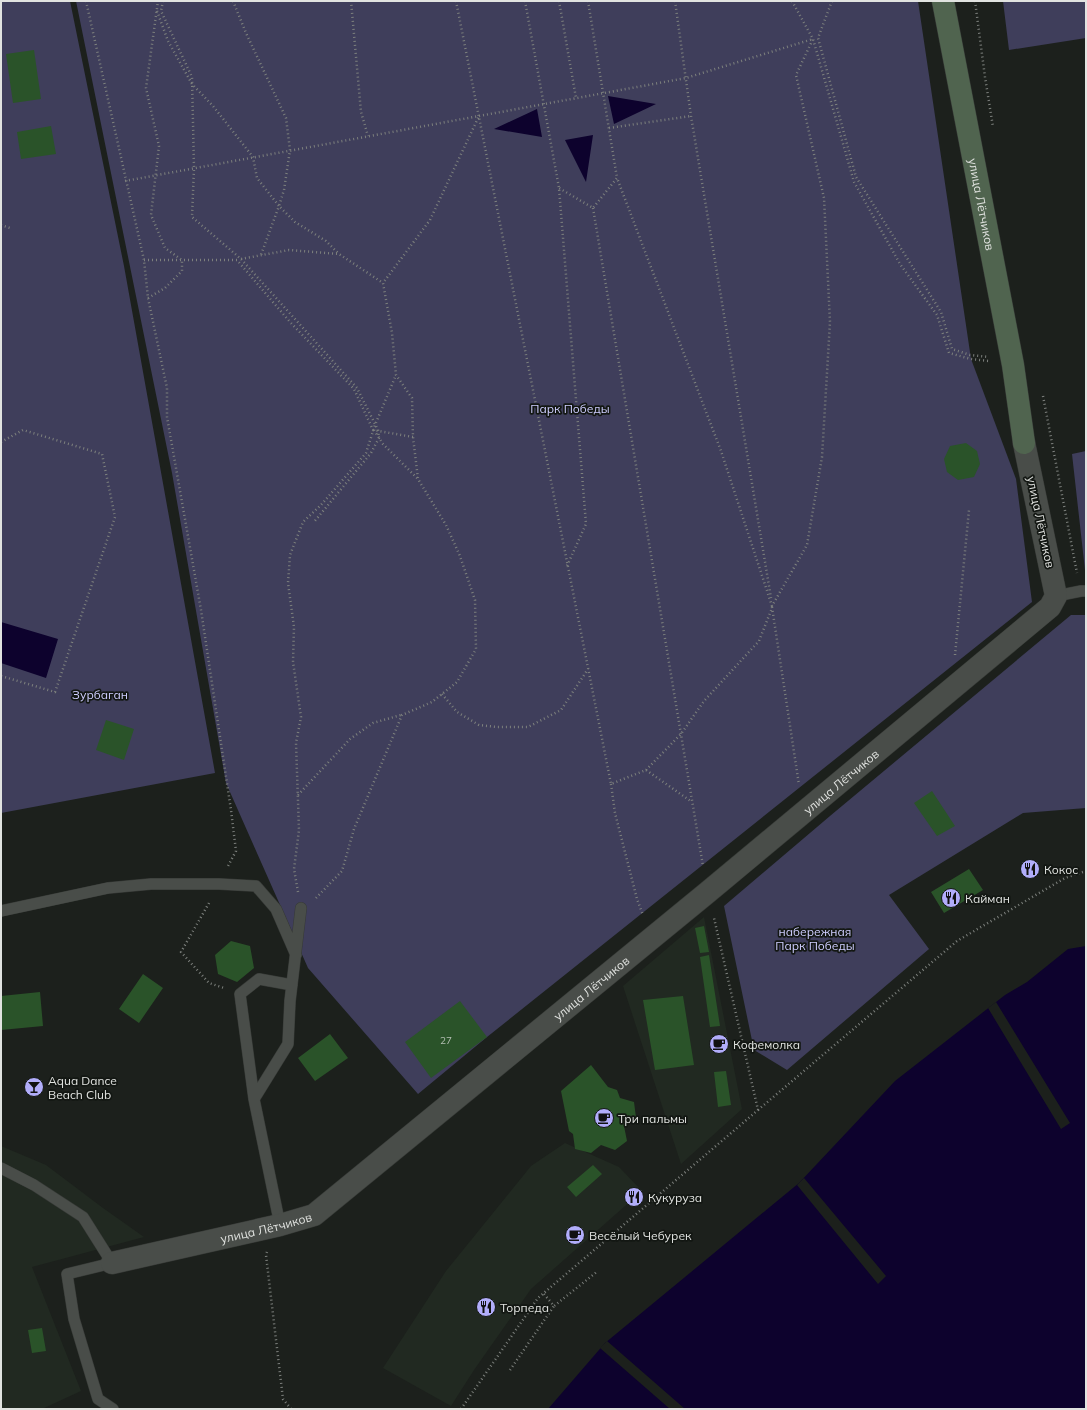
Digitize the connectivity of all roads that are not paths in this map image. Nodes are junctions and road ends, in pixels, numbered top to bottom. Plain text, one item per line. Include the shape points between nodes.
1 (943, 1) edge
2 (1024, 443) joint
3 (1086, 591) edge
4 (1056, 596) junction
5 (301, 908) road end
6 (1, 911) edge
7 (296, 955) junction
8 (292, 985) junction
9 (254, 1099) junction
10 (1, 1168) edge
11 (280, 1225) junction
12 (112, 1263) junction
13 (113, 1409) edge

1 - 2 main road, улица Лётчиков via 1013,362
2 - 4 street, улица Лётчиков
3 - 4 lane
4 - 11 street, улица Лётчиков via 1050,607 952,689 314,1215
5 - 7 lane
6 - 7 lane via 108,888 151,884 256,886 276,910
7 - 8 lane
8 - 9 lane via 288,1044
8 - 9 lane via 259,979 240,994
9 - 11 lane
10 - 12 lane via 34,1185 83,1217
11 - 12 street, улица Лётчиков
12 - 13 lane via 67,1274 74,1320 98,1399

